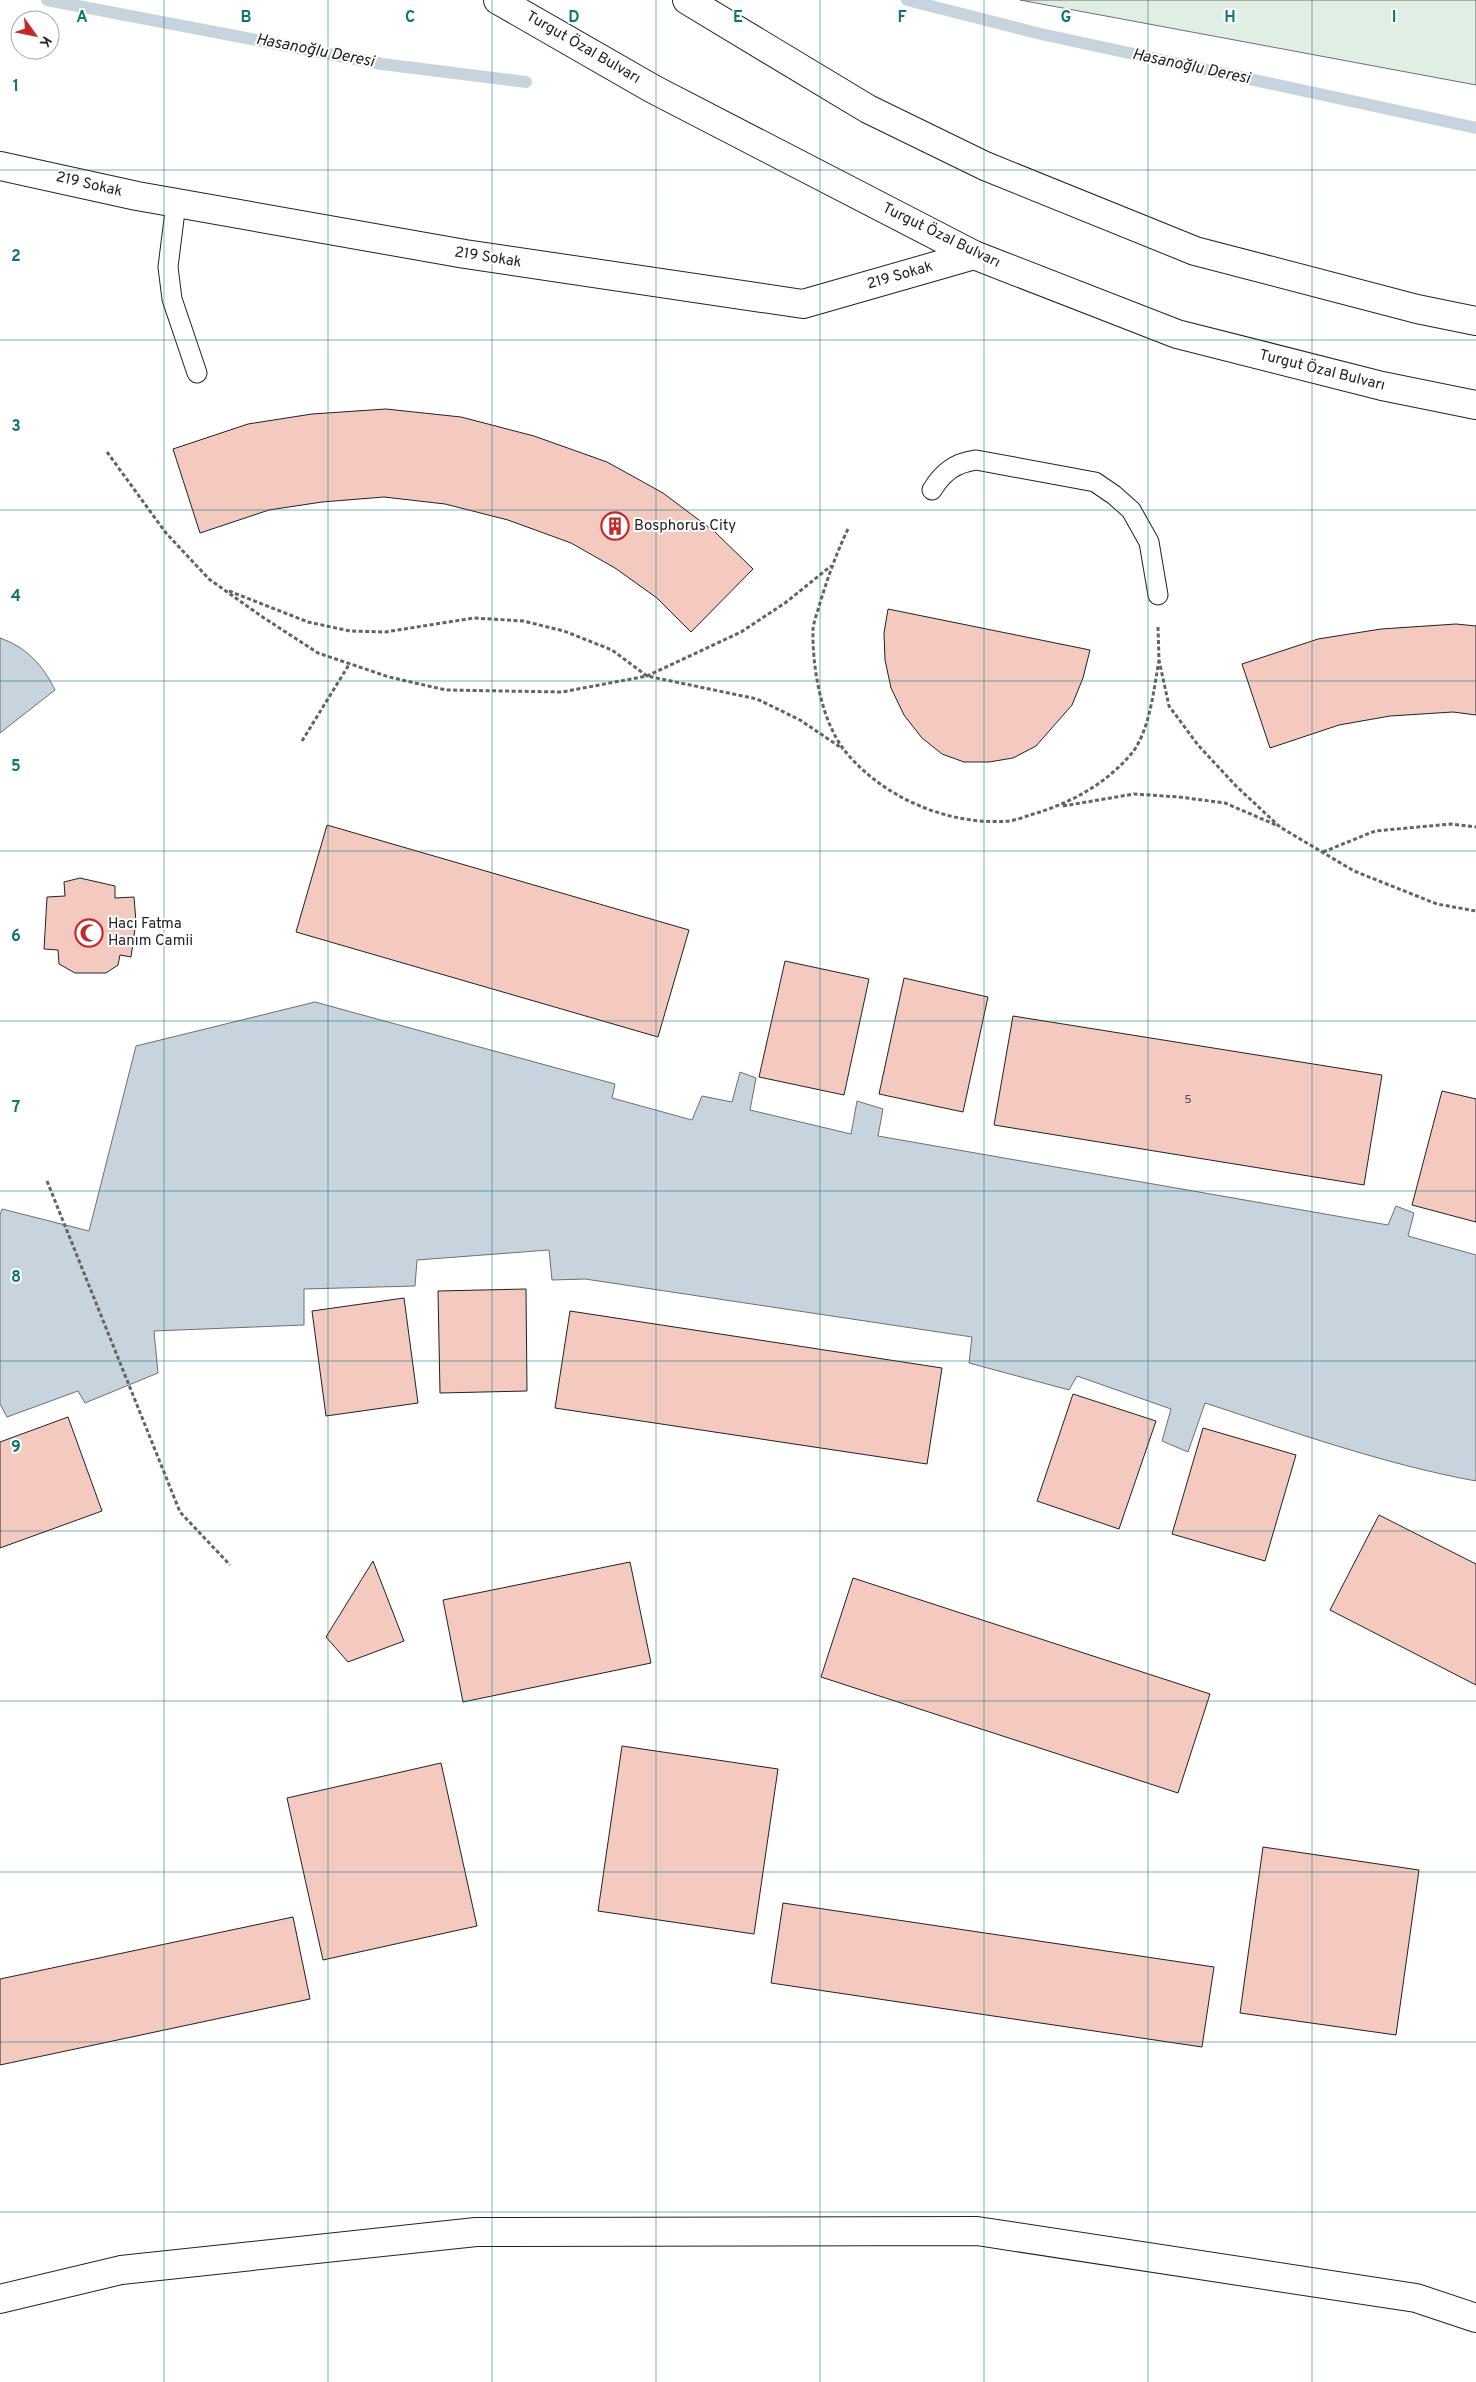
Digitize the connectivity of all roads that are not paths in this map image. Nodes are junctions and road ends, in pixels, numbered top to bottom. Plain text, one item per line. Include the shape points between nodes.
1 (498, 0) edge
2 (687, 0) edge
3 (0, 166) edge
4 (176, 203) junction
5 (974, 255) junction
6 (1476, 321) edge
7 (197, 373) dead end
8 (1476, 405) edge
9 (932, 490) dead end
10 (1158, 595) road end
11 (5, 2298) edge
12 (1476, 2318) edge

1 - 5 street, Turgut Özal Bulvarı via 653,88
2 - 6 street via 868,109 985,166 1204,254
3 - 4 street, 219 Sokak
4 - 5 street, 219 Sokak via 465,254 803,304
4 - 7 lane via 169,275 172,299
5 - 8 street, Turgut Özal Bulvarı via 1177,334 1382,386
9 - 10 lane via 950,468 976,460 1095,482 1131,510 1141,525 1149,542
11 - 12 street via 121,2270 476,2232 977,2231 1416,2298

